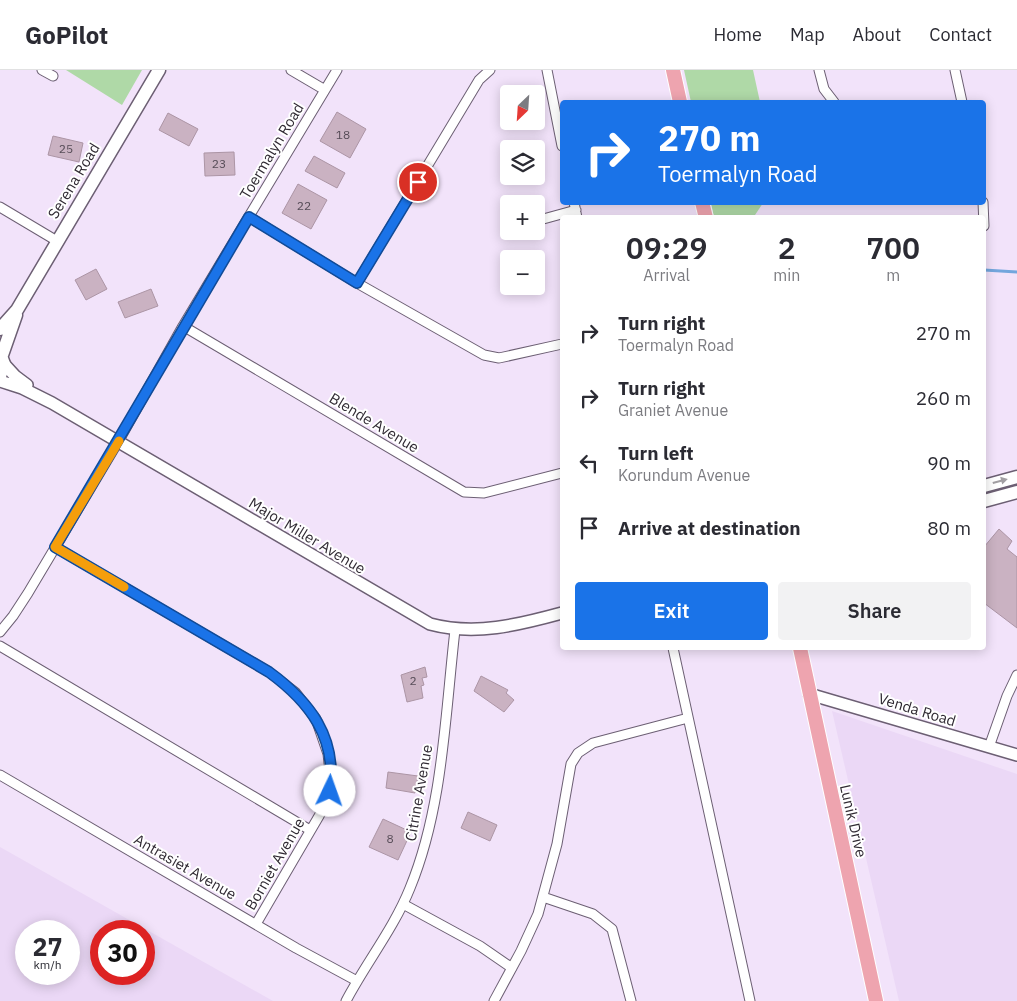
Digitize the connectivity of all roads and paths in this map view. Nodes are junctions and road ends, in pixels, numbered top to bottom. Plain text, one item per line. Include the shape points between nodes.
1 (42, 70) edge
2 (159, 70) edge
3 (291, 70) edge
4 (337, 70) edge
5 (490, 70) edge
6 (547, 70) edge
7 (673, 70) edge
8 (819, 70) edge
9 (955, 70) edge
10 (53, 76) dead end
11 (325, 90) junction
12 (680, 100) edge
13 (832, 100) edge
14 (962, 100) edge
15 (560, 136) edge
16 (0, 207) edge
17 (576, 210) edge
18 (249, 217) junction
19 (545, 219) edge
20 (57, 241) junction
21 (357, 283) junction
22 (17, 310) junction
23 (183, 326) junction
24 (0, 329) edge
25 (560, 344) edge
26 (2, 362) edge
27 (0, 381) edge
28 (52, 403) junction
29 (118, 442) junction
30 (560, 474) edge
31 (1017, 476) edge
32 (986, 485) edge
33 (1017, 492) edge
34 (986, 500) edge
35 (55, 547) junction
36 (560, 614) edge
37 (455, 630) junction
38 (0, 632) edge
39 (0, 646) edge
40 (673, 650) edge
41 (800, 650) edge
42 (1017, 676) edge
43 (809, 694) junction
44 (688, 718) junction
45 (989, 747) junction
46 (1017, 755) edge
47 (0, 775) edge
48 (310, 830) junction
49 (544, 897) junction
50 (403, 904) junction
51 (256, 924) junction
52 (512, 968) junction
53 (356, 981) junction
54 (346, 1001) edge
55 (494, 1001) edge
56 (631, 1001) edge
57 (750, 1001) edge
58 (876, 1001) edge

1 - 10 street
2 - 20 main road, Serena Road
3 - 11 street
4 - 11 street, Toermalyn Road
5 - 21 street via 479,80
6 - 15 street
7 - 12 main road
8 - 13 street via 824,89
9 - 14 street
11 - 18 street, Toermalyn Road
16 - 20 street
17 - 19 street
18 - 21 street
18 - 23 street, Toermalyn Road
20 - 22 main road, Serena Road
21 - 25 street via 491,358
22 - 24 main road, Serena Road
22 - 26 main road, Serena Road
23 - 29 street, Toermalyn Road
23 - 30 street, Blende Avenue via 464,492 484,493
26 - 28 street, Major Miller Avenue via 15,376
27 - 28 street, Major Miller Avenue
28 - 29 street, Major Miller Avenue
29 - 35 street, Toermalyn Road
29 - 37 street, Major Miller Avenue via 416,618
32 -> 31 main road
33 - 34 main road
35 - 38 street, Toermalyn Road
35 - 48 street, Borniet Avenue via 269,672 305,703 320,728 331,768 330,791
36 - 37 street, Major Miller Avenue via 495,628
37 - 50 street, Citrine Avenue via 430,830
39 - 48 street
40 - 44 street
41 - 43 main road, Lunik Drive
42 - 45 street via 1006,696
43 - 45 street, Venda Road
43 - 58 main road, Lunik Drive
44 - 49 street via 593,743 578,753 571,764
44 - 57 street
45 - 46 street, Venda Road
47 - 51 street, Antrasiet Avenue
48 - 51 street, Borniet Avenue
49 - 52 street
49 - 56 street via 582,909 607,922 616,938
50 - 52 street via 480,946
50 - 53 street, Citrine Avenue
51 - 53 street, Antrasiet Avenue
52 - 55 street
53 - 54 street, Citrine Avenue

